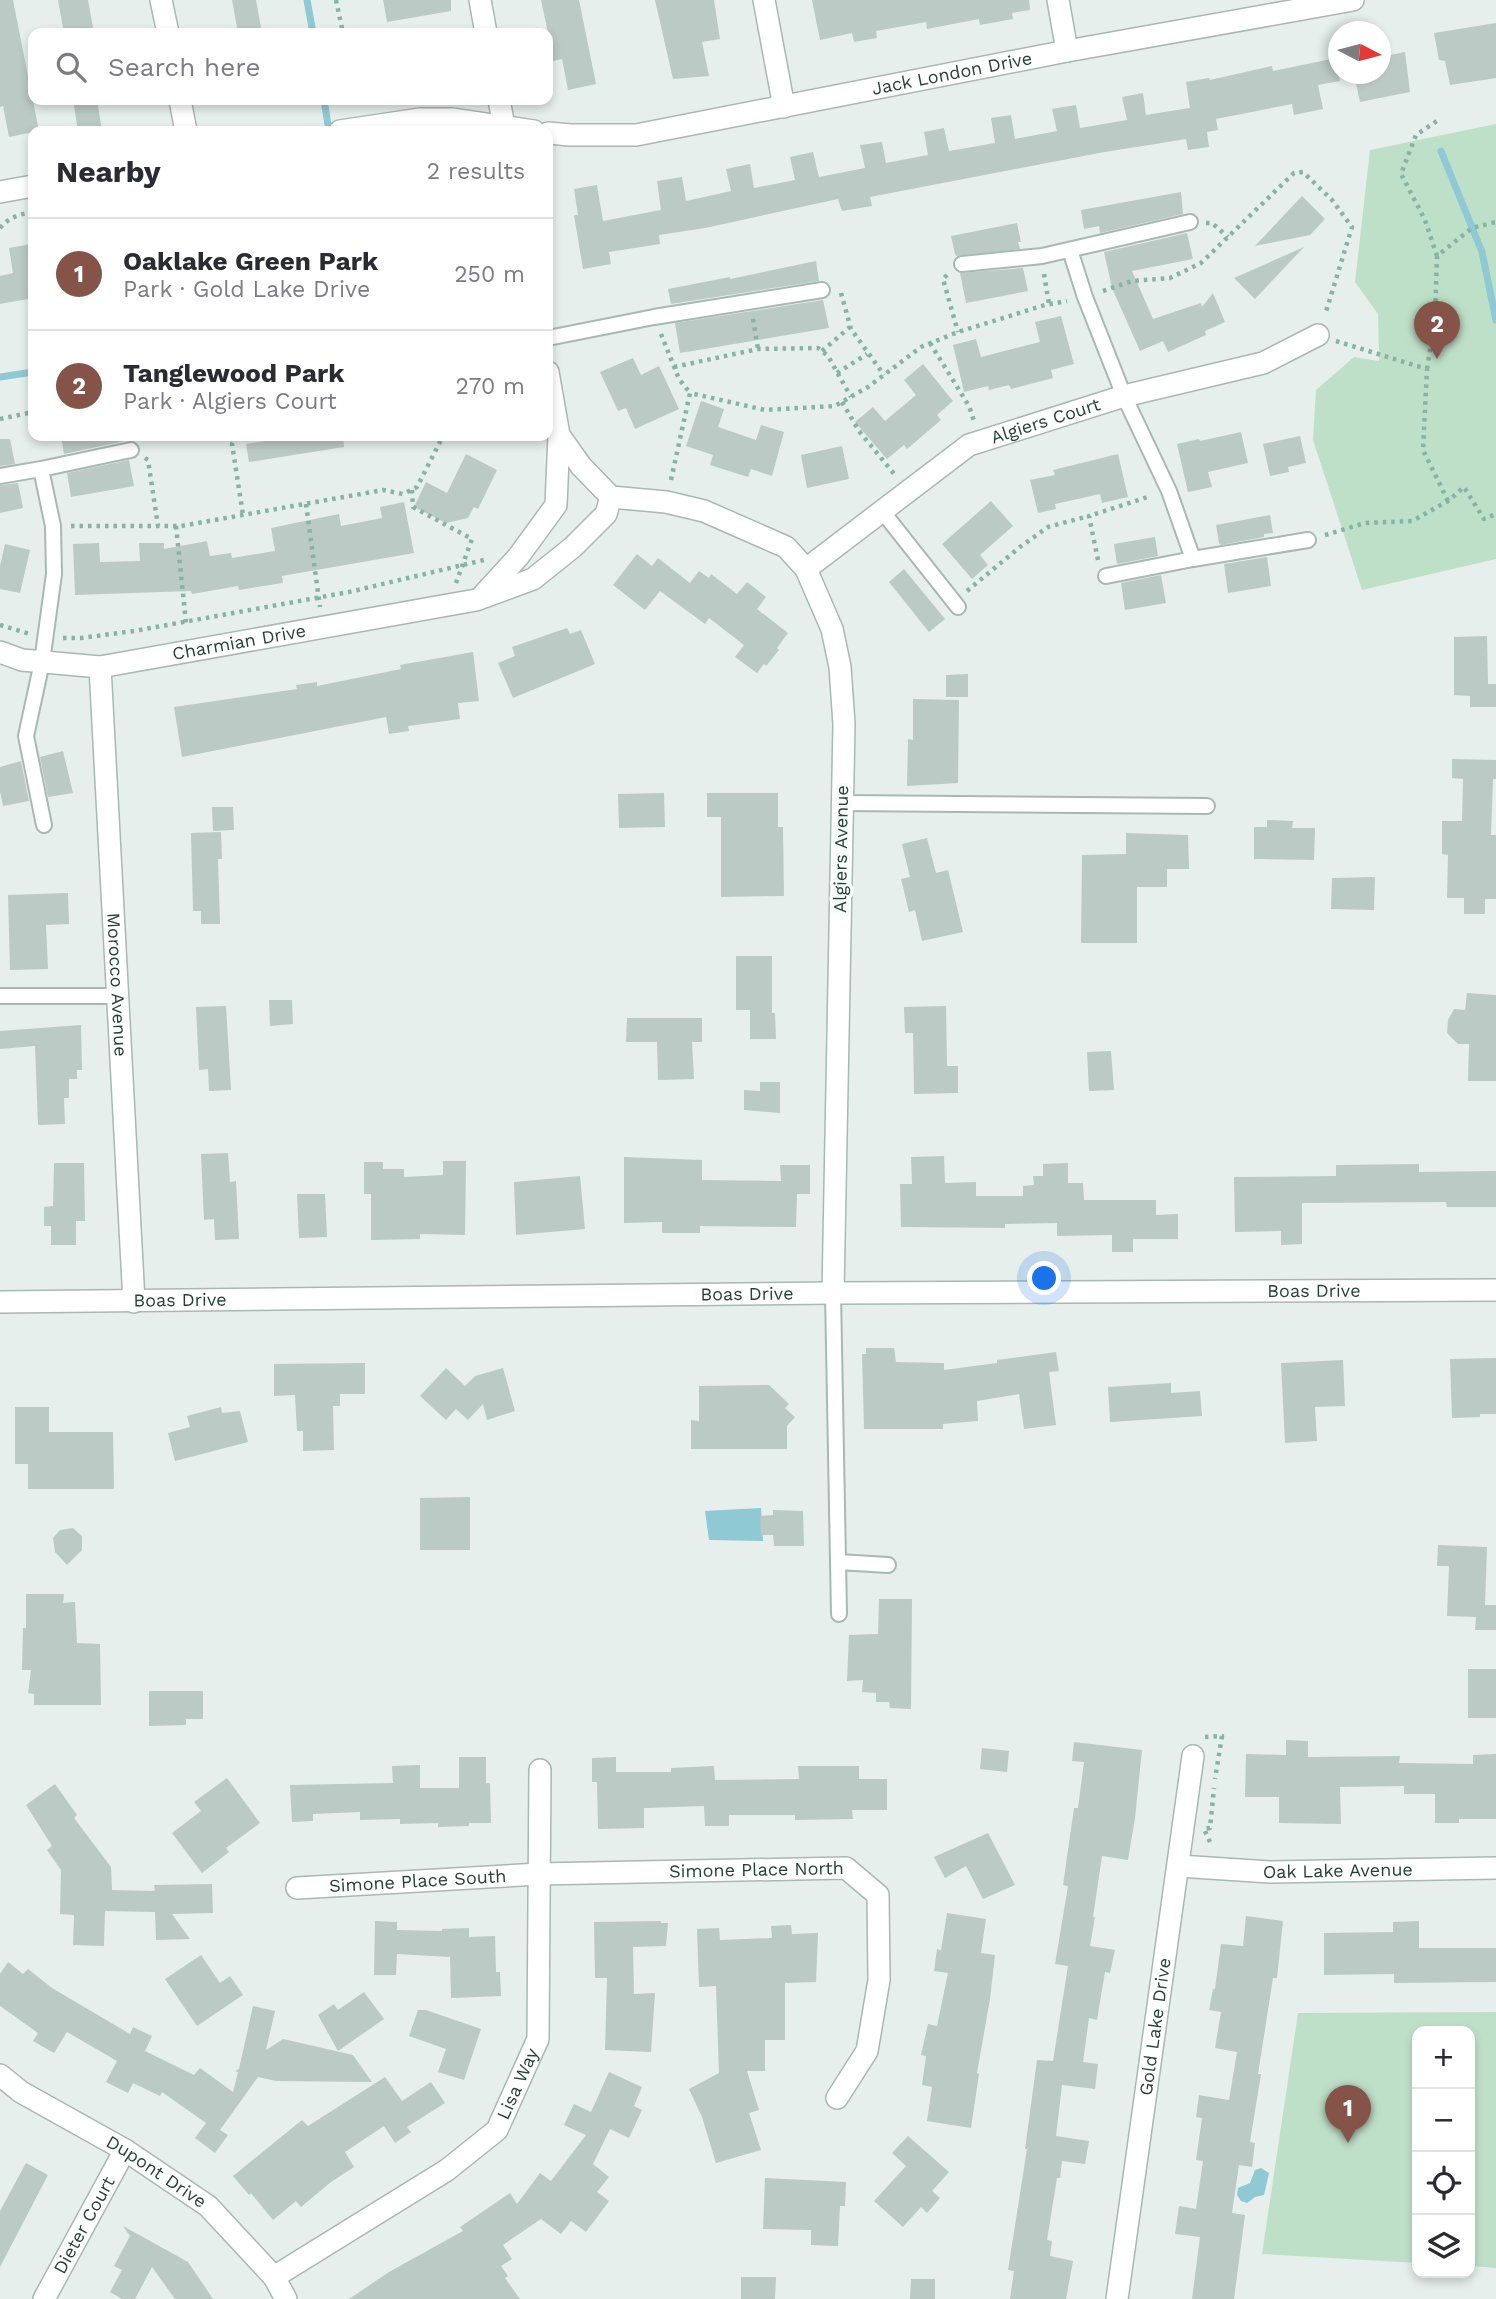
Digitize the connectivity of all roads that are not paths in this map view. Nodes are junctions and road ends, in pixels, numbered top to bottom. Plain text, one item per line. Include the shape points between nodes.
1 (161, 0) edge
2 (480, 0) edge
3 (764, 0) edge
4 (1058, 0) edge
5 (1348, 0) edge
6 (167, 28) edge
7 (485, 28) edge
8 (1067, 51) junction
9 (181, 105) edge
10 (500, 105) edge
11 (784, 107) junction
12 (185, 126) edge
13 (370, 126) edge
14 (486, 126) edge
15 (504, 126) edge
16 (553, 133) edge
17 (28, 187) edge
18 (0, 192) edge
19 (1190, 222) dead end
20 (1070, 250) junction
21 (962, 264) road end
22 (822, 290) road end
23 (1318, 335) road end
24 (553, 337) edge
25 (1124, 396) junction
26 (553, 401) edge
27 (559, 435) junction
28 (131, 450) road end
29 (41, 469) junction
30 (0, 476) edge
31 (611, 497) junction
32 (882, 511) junction
33 (1308, 540) road end
34 (1193, 559) junction
35 (806, 569) junction
36 (1106, 576) road end
37 (480, 598) junction
38 (956, 604) road end
39 (0, 652) edge
40 (42, 662) junction
41 (100, 667) junction
42 (842, 803) junction
43 (1207, 806) dead end
44 (44, 825) dead end
45 (0, 996) edge
46 (118, 996) junction
47 (1496, 1290) edge
48 (833, 1293) junction
49 (0, 1302) edge
50 (134, 1303) junction
51 (838, 1562) junction
52 (888, 1565) dead end
53 (839, 1614) dead end
54 (1194, 1756) dead end
55 (540, 1770) dead end
56 (1180, 1866) junction
57 (1496, 1868) edge
58 (539, 1874) junction
59 (297, 1888) dead end
60 (0, 2074) edge
61 (837, 2098) dead end
62 (125, 2150) junction
63 (274, 2277) junction
64 (44, 2299) edge
65 (286, 2299) edge
66 (1117, 2299) edge

1 - 6 street
2 - 7 street
3 - 11 street
4 - 8 street
5 - 8 street, Jack London Drive
8 - 11 street, Jack London Drive
9 - 12 street
10 - 15 street
11 - 16 street, Jack London Drive via 636,135
13 - 14 street via 420,118
17 - 18 street
19 - 20 lane
20 - 21 lane
20 - 25 lane
22 - 24 lane
23 - 25 street, Algiers Court via 1263,363
25 - 32 street, Algiers Court via 969,445
25 - 34 lane
26 - 27 street
27 - 31 street
27 - 37 street via 556,505
28 - 29 lane
29 - 30 lane
29 - 40 lane via 53,526 54,574
31 - 35 street, Algiers Avenue via 704,511 786,547
31 - 37 street, Charmian Drive via 606,514 533,579
32 - 35 street, Algiers Court
32 - 38 lane
33 - 34 lane
34 - 36 lane
35 - 42 street, Algiers Avenue via 832,629 840,667
37 - 41 street, Charmian Drive
39 - 40 street, Charmian Drive
40 - 41 street, Charmian Drive
40 - 44 lane via 26,736
41 - 46 street, Morocco Avenue
42 - 43 lane
42 - 48 street, Algiers Avenue
45 - 46 lane
46 - 50 street, Morocco Avenue
47 - 48 street, Boas Drive
48 - 50 street, Boas Drive
48 - 51 lane
49 - 50 street, Boas Drive
51 - 52 lane
51 - 53 lane
54 - 56 street, Gold Lake Drive
55 - 58 street, Lisa Way
56 - 57 street, Oak Lake Avenue via 1270,1872
56 - 66 street, Gold Lake Drive
58 - 59 street, Simone Place South
58 - 61 street, Simone Place North via 846,1868 878,1895 878,1980 867,2051
58 - 63 street, Lisa Way via 538,2039 497,2130 447,2170
60 - 62 street, Dupont Drive via 21,2092
62 - 63 street, Dupont Drive via 208,2206
62 - 64 street, Dieter Court
63 - 65 street, Dupont Drive

